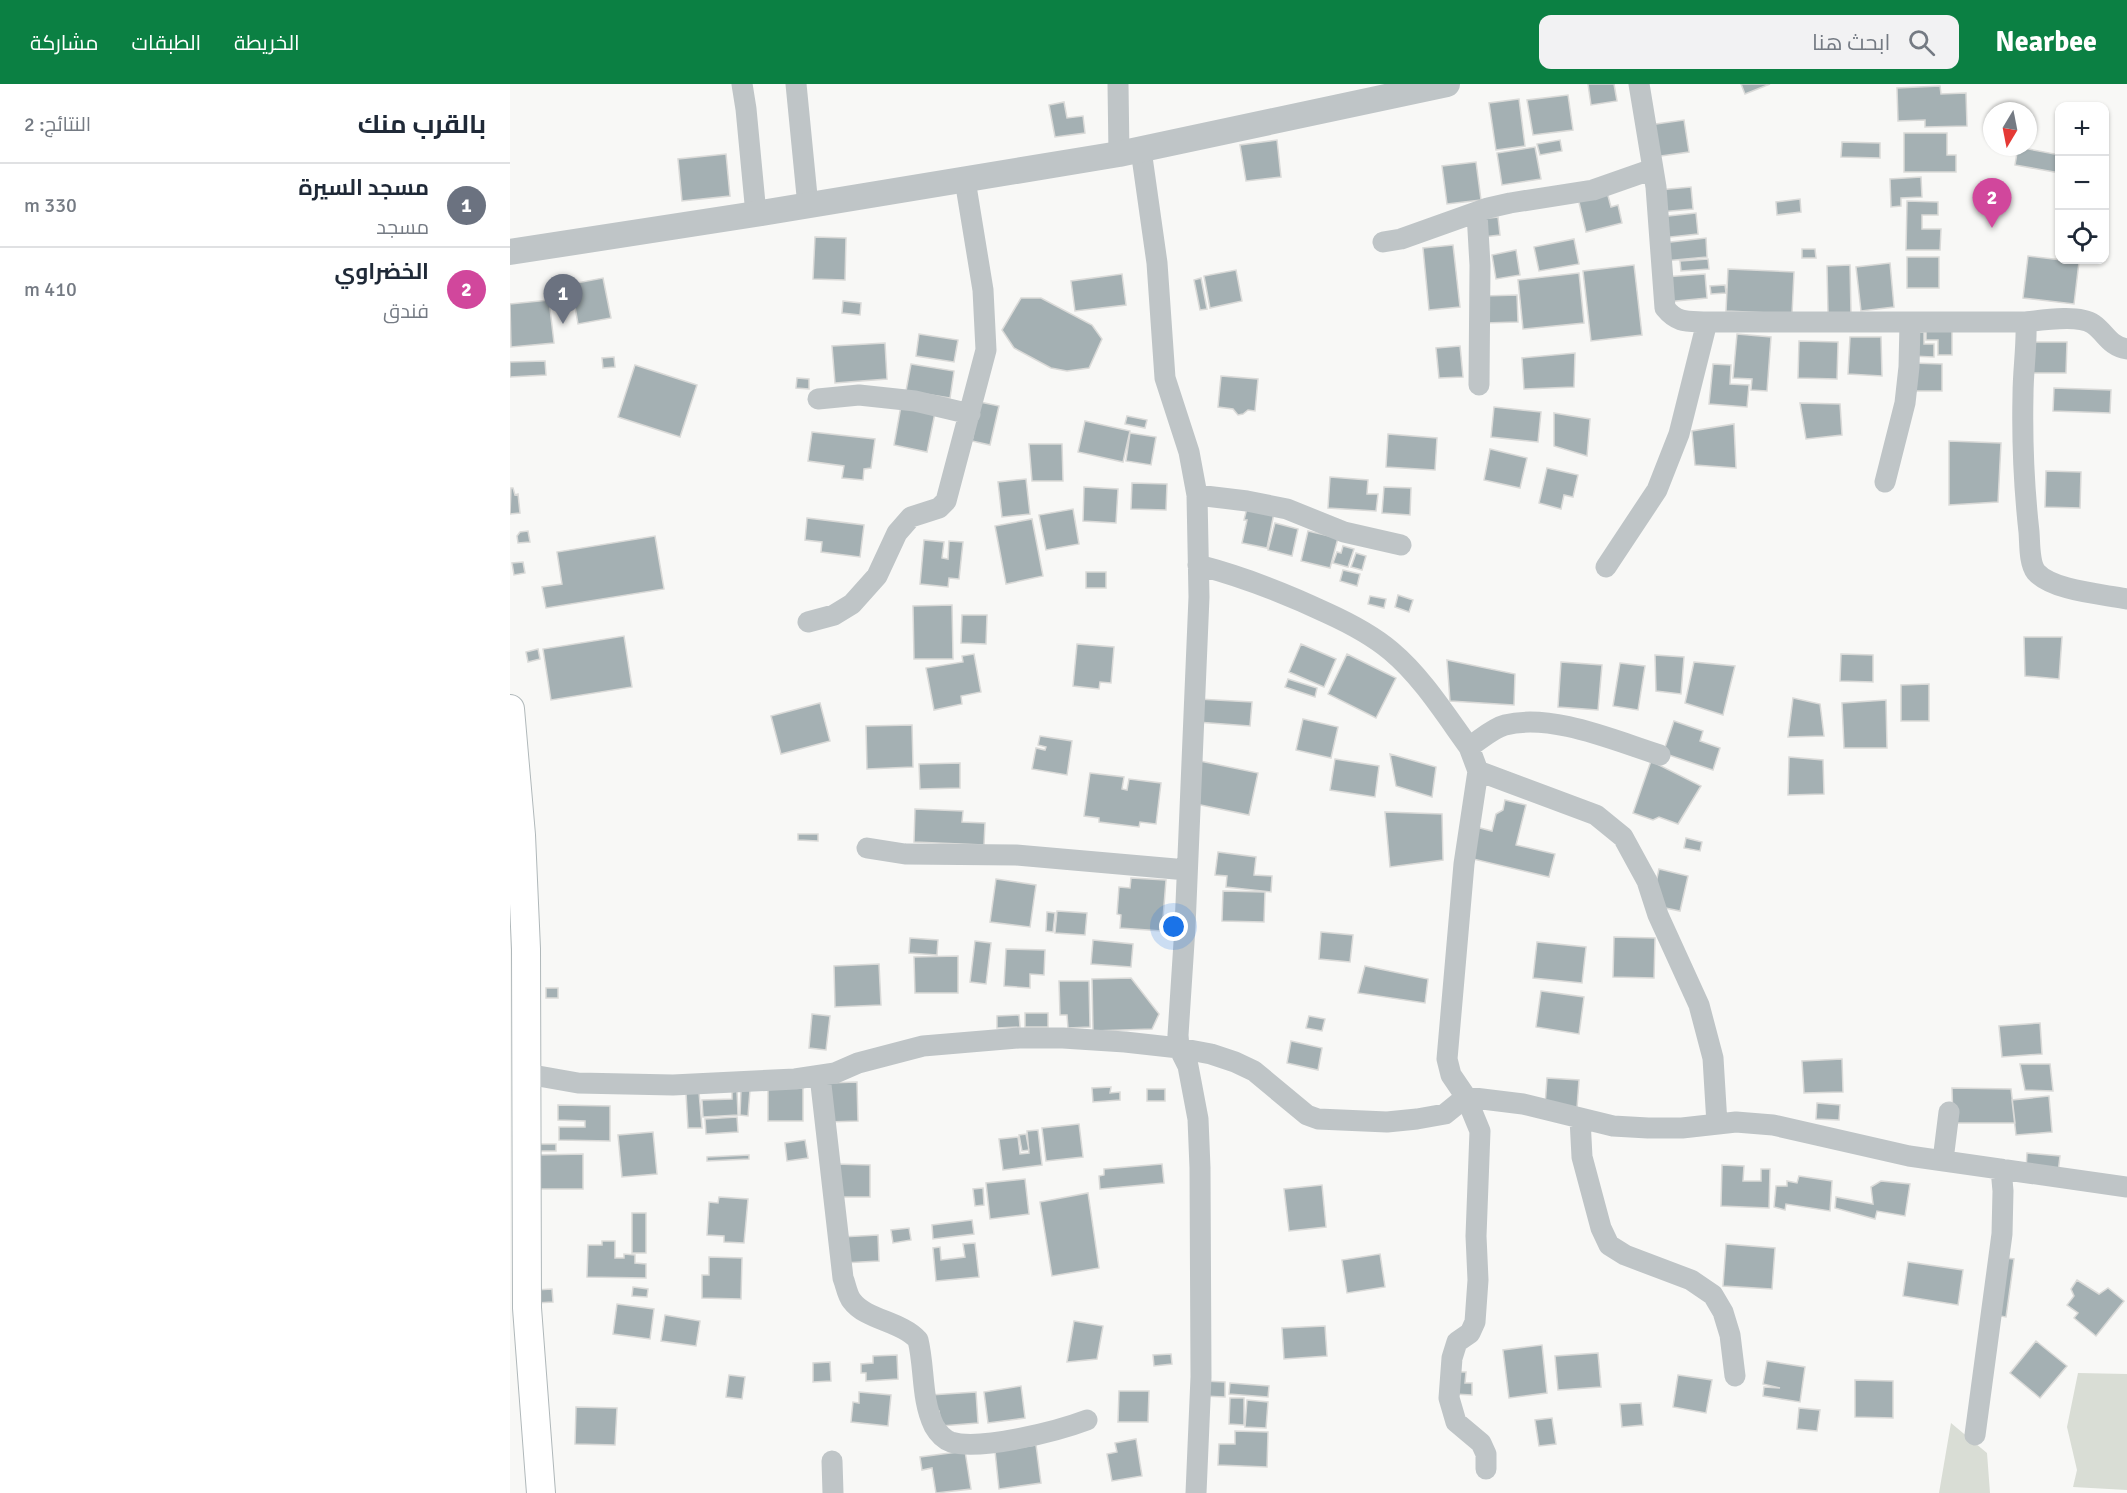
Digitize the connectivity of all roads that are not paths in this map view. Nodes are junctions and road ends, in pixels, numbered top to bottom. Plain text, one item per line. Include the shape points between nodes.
1 (742, 84) edge
2 (796, 84) edge
3 (1118, 84) edge
4 (1447, 84) edge
5 (1639, 84) edge
6 (1130, 152) junction
7 (1653, 169) junction
8 (966, 180) junction
9 (808, 206) junction
10 (1477, 213) junction
11 (756, 214) junction
12 (1383, 242) dead end
13 (510, 252) edge
14 (1707, 322) junction
15 (2026, 322) junction
16 (1910, 323) junction
17 (2127, 349) edge
18 (1479, 385) dead end
19 (818, 399) dead end
20 (970, 414) junction
21 (1885, 482) dead end
22 (1197, 495) junction
23 (1401, 545) dead end
24 (1198, 565) junction
25 (1606, 567) dead end
26 (2127, 599) edge
27 (808, 622) dead end
28 (510, 709) edge
29 (1469, 747) junction
30 (1660, 755) dead end
31 (1478, 771) junction
32 (867, 848) dead end
33 (1187, 870) junction
34 (1179, 1048) junction
35 (527, 1074) junction
36 (820, 1076) junction
37 (1466, 1097) junction
38 (1949, 1112) dead end
39 (1580, 1119) junction
40 (1717, 1124) junction
41 (1942, 1160) junction
42 (2001, 1169) junction
43 (2127, 1187) edge
44 (1735, 1376) dead end
45 (1087, 1420) dead end
46 (1976, 1435) dead end
47 (832, 1461) dead end
48 (1486, 1469) dead end
49 (542, 1493) edge
50 (833, 1493) edge
51 (1196, 1493) edge

1 - 11 street
2 - 9 street
3 - 6 street
4 - 6 street
5 - 7 street
6 - 8 street
6 - 22 street via 1157,263 1165,378 1189,452
7 - 10 street via 1593,190 1510,202
7 - 14 street via 1665,308 1681,321
8 - 9 street
8 - 20 street via 983,290 986,350
9 - 11 street
10 - 12 street
10 - 18 street
11 - 13 street
14 - 16 street
14 - 25 street via 1679,434 1657,490
15 - 16 street
15 - 17 street via 2063,318 2087,321 2115,346
15 - 26 street via 2023,430 2034,570 2061,586
16 - 21 street via 1905,403
19 - 20 street via 859,395 915,401
20 - 27 street via 946,501 939,508 911,517 897,532 877,576 852,604 834,615
22 - 23 street via 1287,509 1344,532
22 - 24 street
24 - 29 street via 1282,591 1379,641 1413,674
24 - 33 street
28 - 35 main road via 521,835
29 - 30 street via 1503,725 1556,723
29 - 31 street
31 - 37 street via 1464,864 1447,1059 1451,1075
31 - 40 street via 1596,815 1623,837 1647,881 1658,915 1699,1005 1713,1058
32 - 33 street via 905,854 1016,855
33 - 34 street
34 - 36 street via 1063,1038 959,1042 914,1048
34 - 37 street via 1211,1054 1254,1071 1318,1119 1417,1119 1445,1114
34 - 51 street via 1188,1066 1198,1119 1201,1377
35 - 36 street via 578,1083 673,1085
35 - 49 main road via 527,1308
36 - 45 street via 843,1278 851,1301 911,1332 918,1340 926,1403 942,1437 960,1443 981,1443 1026,1437
37 - 39 street via 1524,1104
37 - 48 street via 1480,1131 1478,1280 1475,1323 1470,1333 1457,1342 1449,1398 1456,1422 1481,1443
38 - 41 street
39 - 40 street via 1648,1128
39 - 44 street via 1581,1157 1609,1245 1691,1280 1713,1295 1730,1335
40 - 41 street via 1773,1125
41 - 42 street
42 - 43 street
42 - 46 street via 2002,1234
47 - 50 street

